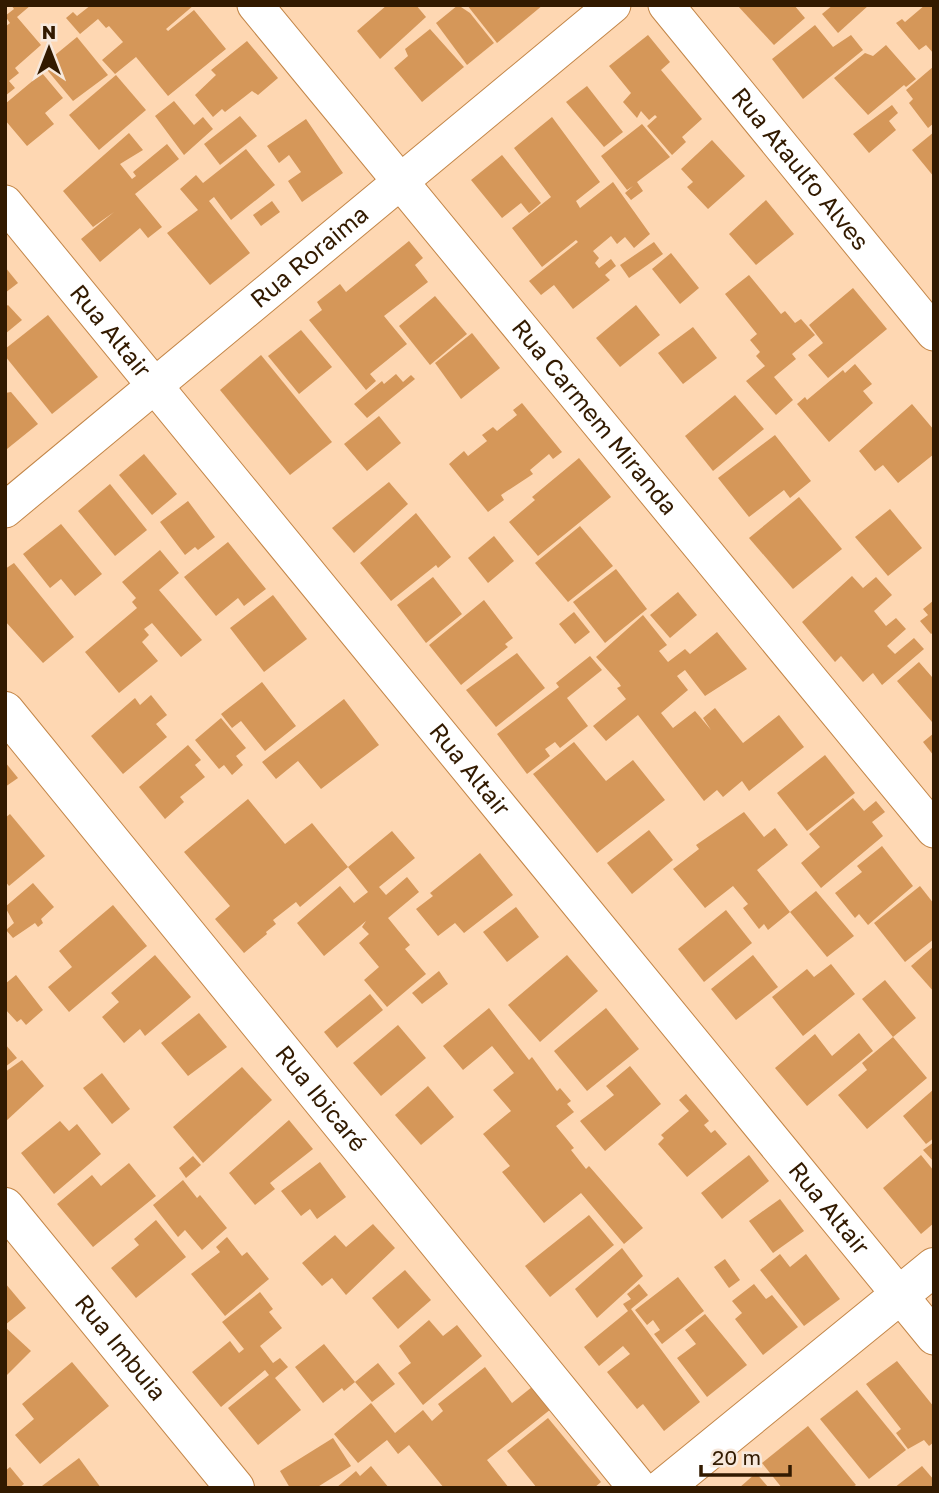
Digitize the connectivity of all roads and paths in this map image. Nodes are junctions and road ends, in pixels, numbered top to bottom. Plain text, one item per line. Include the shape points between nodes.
1 (255, 5) edge
2 (613, 5) edge
3 (666, 5) edge
4 (400, 183) junction
5 (5, 203) edge
6 (934, 333) edge
7 (155, 386) junction
8 (5, 510) edge
9 (5, 711) edge
10 (934, 830) edge
11 (5, 1207) edge
12 (934, 1267) edge
13 (900, 1295) junction
14 (934, 1337) edge
15 (235, 1488) edge
16 (638, 1488) edge
17 (663, 1488) edge

1 - 4 street, Rua Carmem Miranda
2 - 4 street, Rua Roraima
3 - 6 street, Rua Ataulfo Alves
4 - 7 street, Rua Roraima
4 - 10 street, Rua Carmem Miranda
5 - 7 street, Rua Altair
7 - 8 street, Rua Roraima
7 - 13 street, Rua Altair
9 - 16 street, Rua Ibicaré
11 - 15 street, Rua Imbuia
12 - 13 street
13 - 14 street, Rua Altair
13 - 17 street

